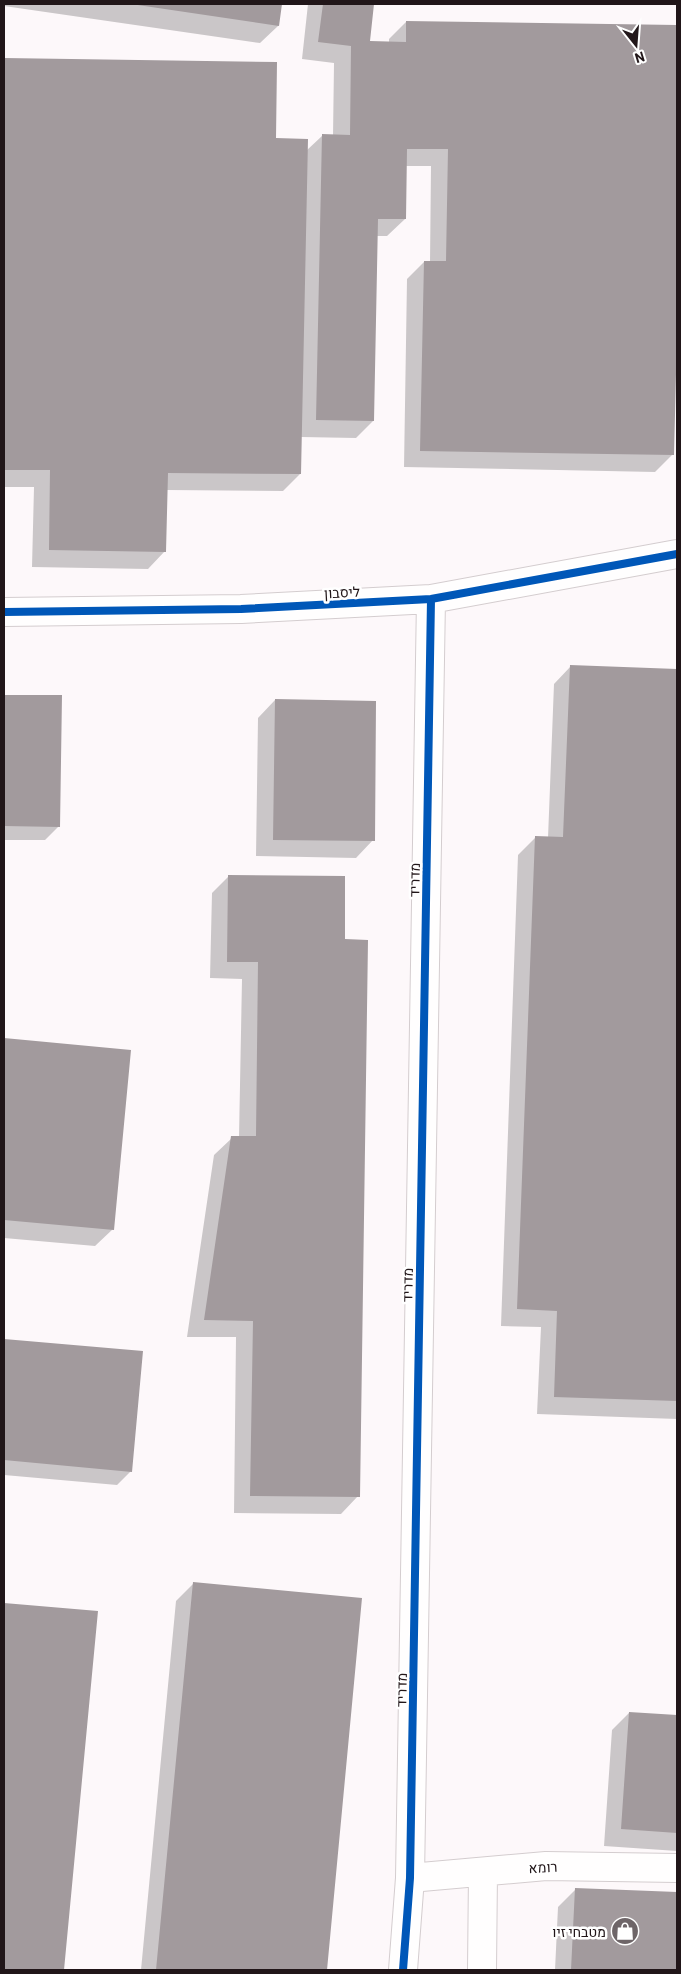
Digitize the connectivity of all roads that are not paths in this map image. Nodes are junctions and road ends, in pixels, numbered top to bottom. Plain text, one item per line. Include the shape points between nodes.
1 (677, 554) edge
2 (431, 599) junction
3 (4, 612) edge
4 (677, 1868) edge
5 (483, 1872) junction
6 (410, 1878) junction
7 (403, 1970) edge
8 (482, 1970) edge

1 - 2 street, ליסבון
2 - 3 street, ליסבון via 241,609
2 - 6 street, מדריד
4 - 5 street, רומא via 546,1866
5 - 6 street, רומא
5 - 8 street
6 - 7 street, מדריד

